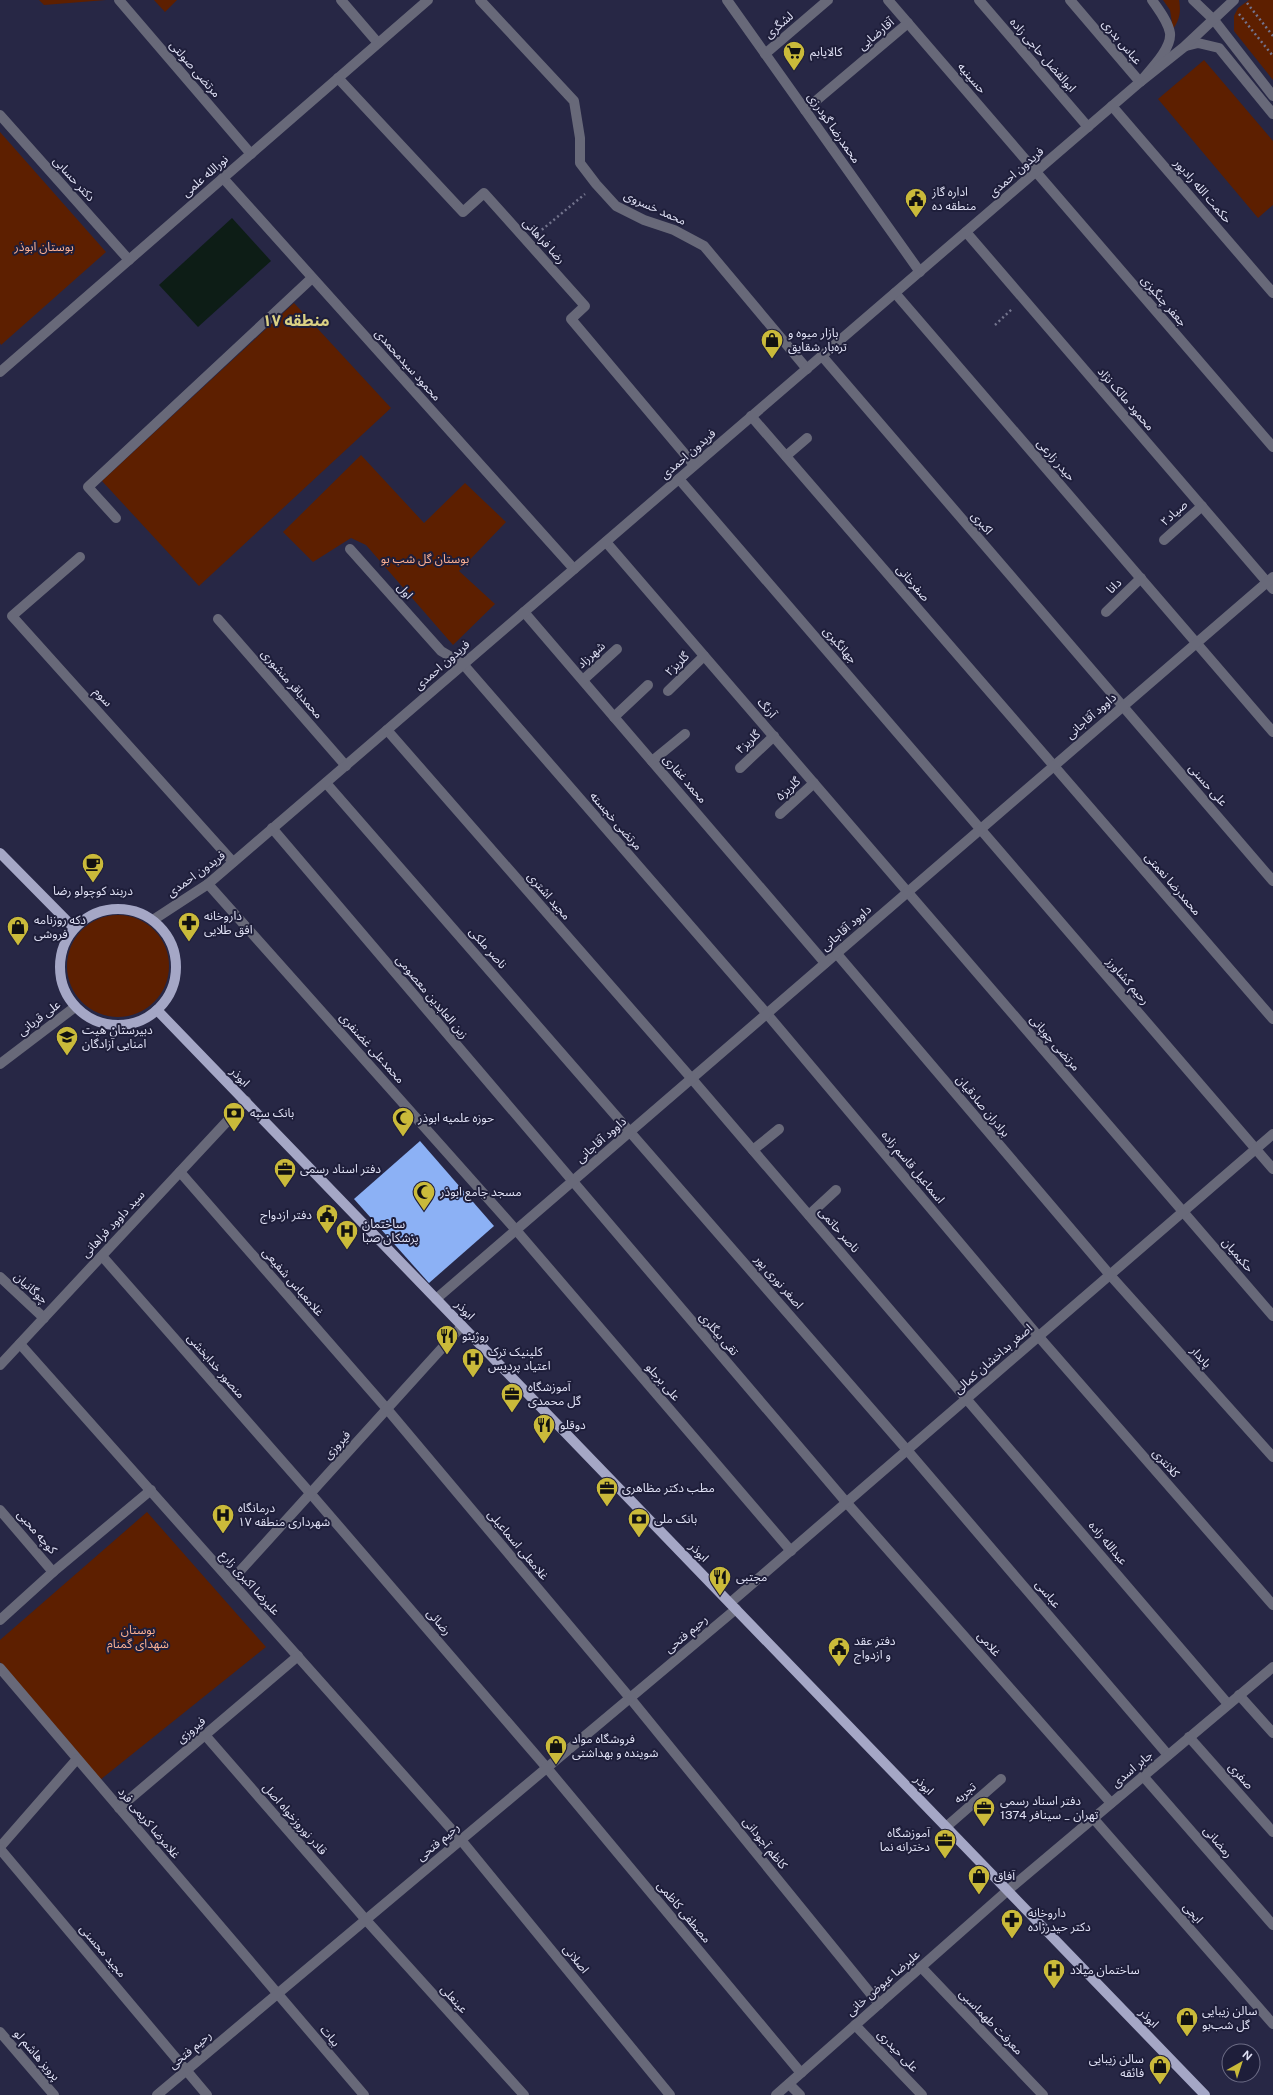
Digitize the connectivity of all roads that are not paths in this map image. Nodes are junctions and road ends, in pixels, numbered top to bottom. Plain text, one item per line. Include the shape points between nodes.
1 (119, 0) edge
2 (341, 0) edge
3 (428, 0) edge
4 (480, 0) edge
5 (727, 0) edge
6 (828, 0) edge
7 (888, 0) edge
8 (979, 0) edge
9 (1070, 0) edge
10 (1152, 0) edge
11 (1193, 0) edge
12 (1232, 2) edge
13 (1214, 20) junction
14 (908, 23) junction
15 (378, 43) junction
16 (1184, 47) junction
17 (765, 54) junction
18 (338, 78) junction
19 (1140, 82) junction
20 (1273, 96) edge
21 (1112, 106) junction
22 (805, 110) junction
23 (1273, 114) edge
24 (0, 115) edge
25 (1088, 127) junction
26 (251, 154) junction
27 (1036, 172) junction
28 (223, 178) junction
29 (966, 232) junction
30 (129, 260) junction
31 (920, 272) junction
32 (312, 278) junction
33 (895, 293) junction
34 (1273, 293) edge
35 (822, 356) junction
36 (806, 369) junction
37 (0, 372) edge
38 (752, 416) junction
39 (807, 438) dead end
40 (1273, 447) edge
41 (786, 456) junction
42 (694, 465) junction
43 (679, 479) junction
44 (1202, 506) junction
45 (116, 518) dead end
46 (1164, 540) dead end
47 (606, 542) junction
48 (350, 549) dead end
49 (80, 557) dead end
50 (574, 569) junction
51 (1141, 578) junction
52 (1271, 583) edge
53 (524, 612) junction
54 (1106, 612) dead end
55 (218, 619) dead end
56 (1196, 643) junction
57 (617, 649) dead end
58 (441, 651) joint
59 (704, 656) junction
60 (463, 664) junction
61 (583, 680) junction
62 (648, 685) dead end
63 (668, 691) dead end
64 (1123, 706) junction
65 (614, 717) junction
66 (387, 730) junction
67 (1273, 732) edge
68 (685, 734) dead end
69 (774, 736) junction
70 (652, 761) junction
71 (346, 766) junction
72 (1054, 766) junction
73 (740, 768) dead end
74 (326, 783) junction
75 (814, 783) junction
76 (780, 814) dead end
77 (272, 828) junction
78 (981, 829) junction
79 (1, 857) edge
80 (233, 862) junction
81 (1273, 881) edge
82 (208, 884) junction
83 (908, 892) junction
84 (153, 920) junction
85 (74, 928) junction
86 (837, 954) junction
87 (825, 963) junction
88 (75, 1007) junction
89 (158, 1010) junction
90 (767, 1014) junction
91 (1273, 1019) edge
92 (0, 1064) edge
93 (692, 1079) junction
94 (246, 1101) junction
95 (779, 1129) dead end
96 (631, 1131) junction
97 (1273, 1134) edge
98 (1256, 1149) junction
99 (753, 1150) junction
100 (1273, 1169) edge
101 (180, 1172) junction
102 (572, 1182) junction
103 (836, 1190) dead end
104 (1183, 1212) junction
105 (809, 1216) junction
106 (516, 1230) junction
107 (102, 1256) junction
108 (1110, 1275) junction
109 (0, 1277) edge
110 (436, 1299) junction
111 (1273, 1316) edge
112 (44, 1318) junction
113 (462, 1326) junction
114 (1039, 1337) junction
115 (20, 1344) junction
116 (0, 1365) edge
117 (967, 1398) junction
118 (387, 1409) junction
119 (907, 1450) junction
120 (1273, 1457) edge
121 (151, 1490) junction
122 (311, 1494) junction
123 (846, 1502) junction
124 (0, 1510) edge
125 (790, 1551) junction
126 (53, 1572) junction
127 (231, 1581) junction
128 (733, 1606) junction
129 (1273, 1606) edge
130 (0, 1620) edge
131 (298, 1656) junction
132 (1273, 1667) edge
133 (0, 1668) edge
134 (1239, 1695) junction
135 (630, 1698) junction
136 (1228, 1704) junction
137 (1273, 1734) edge
138 (205, 1735) junction
139 (1189, 1737) junction
140 (1168, 1755) junction
141 (77, 1759) junction
142 (547, 1768) junction
143 (1143, 1776) junction
144 (1001, 1779) dead end
145 (1111, 1803) junction
146 (119, 1808) junction
147 (1093, 1818) junction
148 (946, 1827) junction
149 (1273, 1832) edge
150 (461, 1840) junction
151 (0, 1848) edge
152 (1007, 1891) junction
153 (366, 1920) junction
154 (1273, 1925) edge
155 (921, 1967) junction
156 (277, 1994) junction
157 (879, 2004) junction
158 (1273, 2024) edge
159 (855, 2025) junction
160 (0, 2032) edge
161 (186, 2070) junction
162 (801, 2073) junction
163 (789, 2084) junction
164 (54, 2095) edge
165 (157, 2095) edge
166 (207, 2095) edge
167 (364, 2095) edge
168 (524, 2095) edge
169 (670, 2095) edge
170 (776, 2095) edge
171 (800, 2095) edge
172 (922, 2095) edge
173 (1043, 2095) edge
174 (1205, 2095) edge

1 - 26 street, مرتضی صولتی
2 - 15 street
3 - 15 street, نورالله علمی
4 - 36 street, محمد خسروی via 574,101 580,138 580,162 596,184 616,206 644,220 674,230 704,246
5 - 17 street, محمدرضا گودرزی
6 - 17 street, لشگری
7 - 14 street, حسینیه
8 - 25 street, ابوالفضل حاجی زاده
9 - 19 street, عباس بدری
10 - 19 street via 1167,23 1169,41
11 - 13 street
12 - 13 street, فریدون احمدی
13 - 16 street, فریدون احمدی
13 - 20 street
14 - 22 street, آقارضایی
14 - 27 street, حسینیه
15 - 18 street, نورالله علمی
16 - 19 street, فریدون احمدی
16 - 23 street via 1198,43 1219,48
17 - 22 street, محمدرضا گودرزی
18 - 26 street, نورالله علمی
18 - 42 street, رضا فراهانی via 463,212 484,193 585,306 571,319
19 - 21 street, فریدون احمدی
21 - 25 street, فریدون احمدی
21 - 34 street, حکمت الله رادپور
22 - 31 street, محمدرضا گودرزی
24 - 30 street, دکتر حسابی
25 - 27 street, فریدون احمدی
26 - 28 street, نورالله علمی
27 - 29 street, فریدون احمدی
27 - 40 street, جعفر چنگیزی
28 - 30 street, نورالله علمی
28 - 32 street, محمود سیدمحمدی
29 - 31 street, فریدون احمدی
29 - 44 street, محمود مالک نژاد
30 - 37 street, نورالله علمی
31 - 33 street, فریدون احمدی
32 - 45 street via 88,487
32 - 50 street, محمود سیدمحمدی
33 - 35 street, فریدون احمدی
33 - 51 street, حیدر زارعی
35 - 36 street, فریدون احمدی
35 - 64 street, اکبری
36 - 38 street, فریدون احمدی
38 - 41 street, صفرخانی
38 - 42 street, فریدون احمدی
39 - 41 street
41 - 72 street, صفرخانی
42 - 43 street, فریدون احمدی
43 - 47 street, فریدون احمدی
43 - 78 street, جهانگیری
44 - 46 street, صیاد۲
44 - 52 street, محمود مالک نژاد
47 - 50 street, فریدون احمدی
47 - 59 street, آرنگ
48 - 58 street, اول
49 - 80 street, سوم via 12,616
50 - 53 street, فریدون احمدی
51 - 54 street, دانا
51 - 56 street, حیدر زارعی
52 - 56 street, داوود آقاجانی
53 - 60 street, فریدون احمدی
53 - 61 street, محمد غفاری
55 - 71 street, محمدباقر منشوری
56 - 64 street, داوود آقاجانی
56 - 67 street, حیدر زارعی
57 - 61 street, شهرزاد
58 - 60 street, مرتضی خجسته
59 - 63 street, گلریز۲
59 - 69 street, آرنگ
60 - 66 street, فریدون احمدی
60 - 90 street, مرتضی خجسته
61 - 65 street, محمد غفاری
62 - 65 street
64 - 72 street, داوود آقاجانی
64 - 81 street, علی حسنی
65 - 70 street, محمد غفاری
66 - 71 street, فریدون احمدی
66 - 93 street, مجید اشتری
68 - 70 street
69 - 73 street, گلریز۴
69 - 75 street, آرنگ
70 - 87 street, محمد غفاری
71 - 74 street, فریدون احمدی
72 - 78 street, داوود آقاجانی
72 - 91 street, محمدرضا نعمتی
74 - 77 street, فریدون احمدی
74 - 96 street, ناصر ملکی
75 - 76 street, گلریز۵
75 - 83 street, آرنگ
77 - 80 street, فریدون احمدی
77 - 102 street, زین العابدین معصومی
78 - 83 street, داوود آقاجانی
78 - 98 street, رحیم کشاورز
79 - 85 main road
80 - 82 street, فریدون احمدی
82 - 84 street, فریدون احمدی
82 - 106 street, محمدعلی غضنفری
83 - 86 street, داوود آقاجانی
83 - 104 street, مرتضی چوپانی
84 - 85 main road via 137,912 103,910 87,917
84 - 89 main road via 173,947 176,964 175,981 168,997
85 - 88 main road via 64,942 60,958 60,975
86 - 87 street, داوود آقاجانی
86 - 108 street, برادران صادقیان
87 - 90 street, داوود آقاجانی
88 - 89 main road via 89,1018 119,1025 142,1020
88 - 92 street, علی قربانی
89 - 94 main road, ابوذر
90 - 93 street, داوود آقاجانی
90 - 114 street, اسماعیل قاسم زاده
93 - 96 street, داوود آقاجانی
93 - 99 street, ناصر حاتمی
94 - 101 street, سید داوود فراهانی
94 - 110 main road, ابوذر
95 - 99 street
96 - 102 street, داوود آقاجانی
96 - 119 street, اصغر نوری پور
97 - 98 street, اصغر بداخشان کمالی
98 - 100 street, رحیم کشاورز
98 - 104 street, اصغر بداخشان کمالی
99 - 105 street, ناصر حاتمی
101 - 107 street, سید داوود فراهانی
101 - 118 street, غلامعباس شفیعی
102 - 106 street, داوود آقاجانی
102 - 123 street, تقی بیگلری
103 - 105 street
104 - 108 street, اصغر بداخشان کمالی
104 - 111 street, حکیمیان
105 - 117 street, ناصر حاتمی
106 - 110 street, داوود آقاجانی
106 - 125 street, علی برجلو
107 - 112 street, سید داوود فراهانی
107 - 122 street, منصور خدابخشی
108 - 114 street, اصغر بداخشان کمالی
108 - 120 street, پایدار
109 - 112 street, چوگانیان
110 - 113 main road, ابوذر
112 - 115 street, سید داوود فراهانی
113 - 118 street, فیروزی
113 - 128 main road, ابوذر
114 - 117 street, اصغر بداخشان کمالی
114 - 129 street, کلانتری
115 - 116 street, سید داوود فراهانی
115 - 121 street, علیرضا اکبری زارع
117 - 119 street, اصغر بداخشان کمالی
117 - 136 street, عبدالله زاده
118 - 122 street, فیروزی
118 - 135 street, غلامعلی اسماعیلی
119 - 123 street, اصغر بداخشان کمالی
119 - 140 street, عباسی
121 - 126 street
121 - 127 street, علیرضا اکبری زارع
122 - 127 street, فیروزی
122 - 142 street, رضائی
123 - 125 street, اصغر بداخشان کمالی
123 - 145 street, غلامی
124 - 126 street, کوچه محبی
125 - 128 street, اصغر بداخشان کمالی
126 - 130 street
127 - 131 street, علیرضا اکبری زارع
128 - 135 street, رحیم فتحی
128 - 148 main road, ابوذر
131 - 138 street, فیروزی
131 - 150 street, علیرضا اکبری زارع
132 - 134 street, جابر اسدی
133 - 141 street, غلامرضا کریمی فرد
134 - 136 street, جابر اسدی
134 - 137 street
135 - 142 street, رحیم فتحی
135 - 157 street, کاظم آجودانی
136 - 139 street, جابر اسدی
138 - 146 street, فیروزی
138 - 153 street, قادر نوروزخواه اصل
139 - 140 street, جابر اسدی
139 - 149 street, صفری
140 - 143 street, جابر اسدی
141 - 146 street, غلامرضا کریمی فرد
141 - 151 street
142 - 150 street, رحیم فتحی
142 - 162 street, مصطفی کاظمی
143 - 145 street, جابر اسدی
143 - 154 street, رمضانی
144 - 148 street, تجربه
145 - 147 street, جابر اسدی
146 - 156 street, غلامرضا کریمی فرد
147 - 152 street, جابر اسدی
147 - 158 street, ایجی
148 - 152 main road, ابوذر
150 - 153 street, رحیم فتحی
150 - 169 street, اصلانی
151 - 161 street, مجید محسنی
152 - 155 street, علیرضا عیوض خانی
152 - 174 main road, ابوذر
153 - 156 street, رحیم فتحی
153 - 168 street, عینعلی
155 - 157 street, علیرضا عیوض خانی
155 - 173 street, معرفت طهماسبی
156 - 161 street, رحیم فتحی
156 - 167 street, بیات
157 - 159 street, علیرضا عیوض خانی
159 - 162 street, علیرضا عیوض خانی
159 - 172 street, علی حیدری
160 - 164 street, پرویز هاشم لو
161 - 165 street, رحیم فتحی
161 - 166 street, مجید محسنی
162 - 163 street, علیرضا عیوض خانی
163 - 170 street, علیرضا عیوض خانی
163 - 171 street

